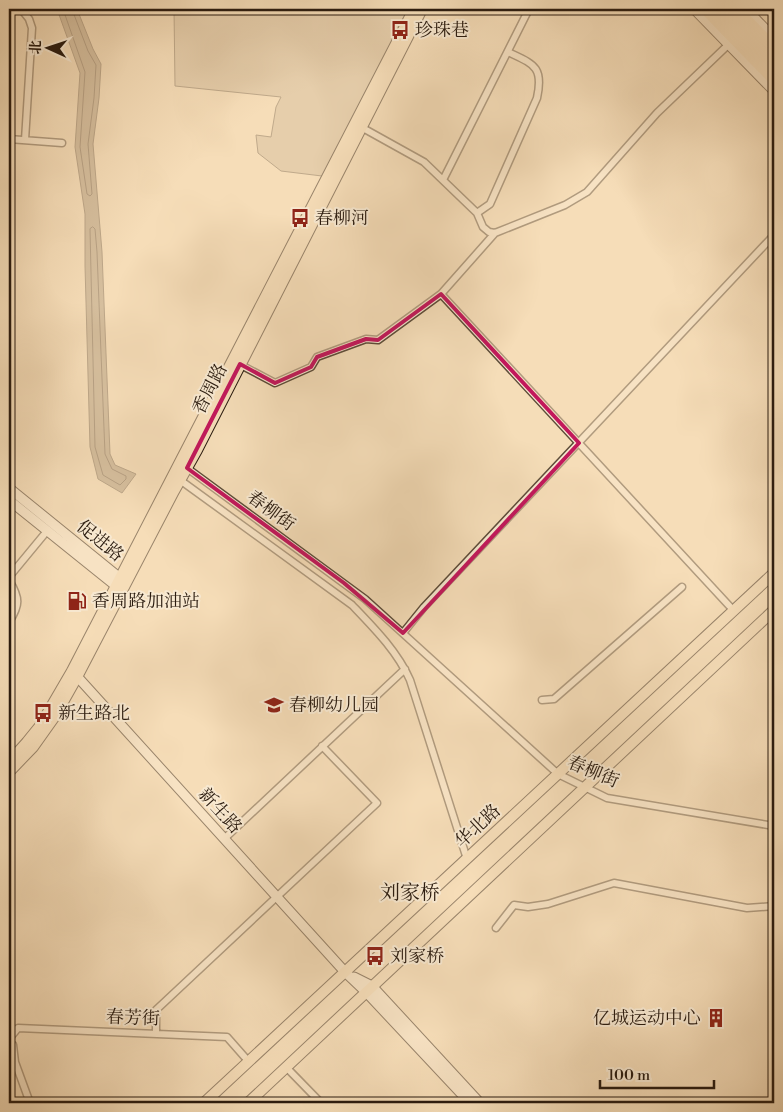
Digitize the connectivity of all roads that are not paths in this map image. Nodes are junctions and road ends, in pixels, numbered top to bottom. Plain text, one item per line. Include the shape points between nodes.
1 (21, 9) edge
2 (414, 9) edge
3 (422, 9) edge
4 (530, 9) edge
5 (694, 9) edge
6 (705, 9) edge
7 (715, 9) edge
8 (726, 9) edge
9 (736, 9) edge
10 (746, 9) edge
11 (773, 39) edge
12 (729, 44) junction
13 (508, 52) junction
14 (774, 58) edge
15 (774, 70) edge
16 (774, 80) edge
17 (774, 91) edge
18 (358, 125) junction
19 (9, 139) edge
20 (25, 140) junction
21 (62, 143) dead end
22 (444, 180) junction
23 (477, 213) junction
24 (495, 233) junction
25 (774, 234) edge
26 (441, 294) junction
27 (237, 363) junction
28 (579, 443) junction
29 (182, 468) junction
30 (180, 480) junction
31 (9, 488) edge
32 (9, 500) edge
33 (47, 531) junction
34 (774, 573) edge
35 (9, 579) edge
36 (120, 584) junction
37 (682, 587) dead end
38 (774, 610) edge
39 (734, 611) junction
40 (9, 622) edge
41 (404, 634) junction
42 (405, 669) junction
43 (75, 674) junction
44 (542, 700) dead end
45 (322, 746) junction
46 (9, 762) edge
47 (9, 772) edge
48 (558, 774) junction
49 (585, 788) junction
50 (774, 826) edge
51 (224, 839) junction
52 (467, 859) junction
53 (277, 898) junction
54 (774, 906) edge
55 (496, 928) dead end
56 (345, 972) junction
57 (369, 989) junction
58 (156, 1034) junction
59 (9, 1039) edge
60 (9, 1045) edge
61 (249, 1062) junction
62 (286, 1067) junction
63 (30, 1103) edge
64 (204, 1103) edge
65 (248, 1103) edge
66 (321, 1103) edge
67 (470, 1103) edge
68 (480, 1103) edge

1 - 20 street via 32,28
2 - 18 main road, 香周路
3 - 18 main road, 香周路
4 - 13 street
5 - 12 main road
6 - 16 highway
7 - 15 main road
8 - 14 main road
9 - 11 highway
10 - 11 main road
12 - 17 main road
12 - 24 street via 658,113 587,192 565,205
13 - 22 street
13 - 23 street via 534,66 540,85 490,204
18 - 22 street via 424,162
18 - 27 main road, 香周路
19 - 20 street
20 - 21 street
22 - 23 street
23 - 24 street via 483,228
24 - 26 street
25 - 28 street
26 - 27 street via 378,340 366,339 317,357 311,367 275,383
26 - 28 street
27 - 29 main road, 香周路
28 - 39 street
28 - 41 street via 424,607
29 - 30 main road, 香周路
29 - 36 main road, 香周路
29 - 41 street, 春柳街 via 344,583
30 - 36 main road, 香周路
30 - 42 street, 春柳街 via 352,605
31 - 36 main road, 促进路
32 - 33 main road, 促进路
33 - 35 street
33 - 36 main road, 促进路
34 - 39 main road, 华北路
35 - 40 street via 18,602
36 - 43 main road, 香周路
37 - 44 street via 554,699
38 - 49 main road
39 - 48 main road, 华北路
41 - 48 street, 春柳街
42 - 45 street
42 - 52 street, 春柳街
43 - 46 main road, 香周路 via 40,726
43 - 47 main road, 香周路 via 46,730
43 - 51 main road, 新生路
45 - 51 street
45 - 53 street via 377,803
48 - 49 street, 春柳街
48 - 52 main road, 华北路
49 - 50 street, 春柳街 via 607,798
49 - 57 main road
51 - 53 main road, 新生路
52 - 56 main road, 华北路
53 - 56 main road, 新生路
53 - 58 street via 156,1010
54 - 55 street via 747,908 614,883 548,904 514,905
56 - 57 main road, 新生路
56 - 61 main road, 华北路
57 - 62 main road
57 - 67 main road, 新生路
57 - 68 main road, 新生路
58 - 59 street, 春芳街 via 18,1028
58 - 61 street, 春芳街 via 227,1037
60 - 63 street via 13,1045 15,1062
61 - 64 main road, 华北路
62 - 65 main road
62 - 66 street

